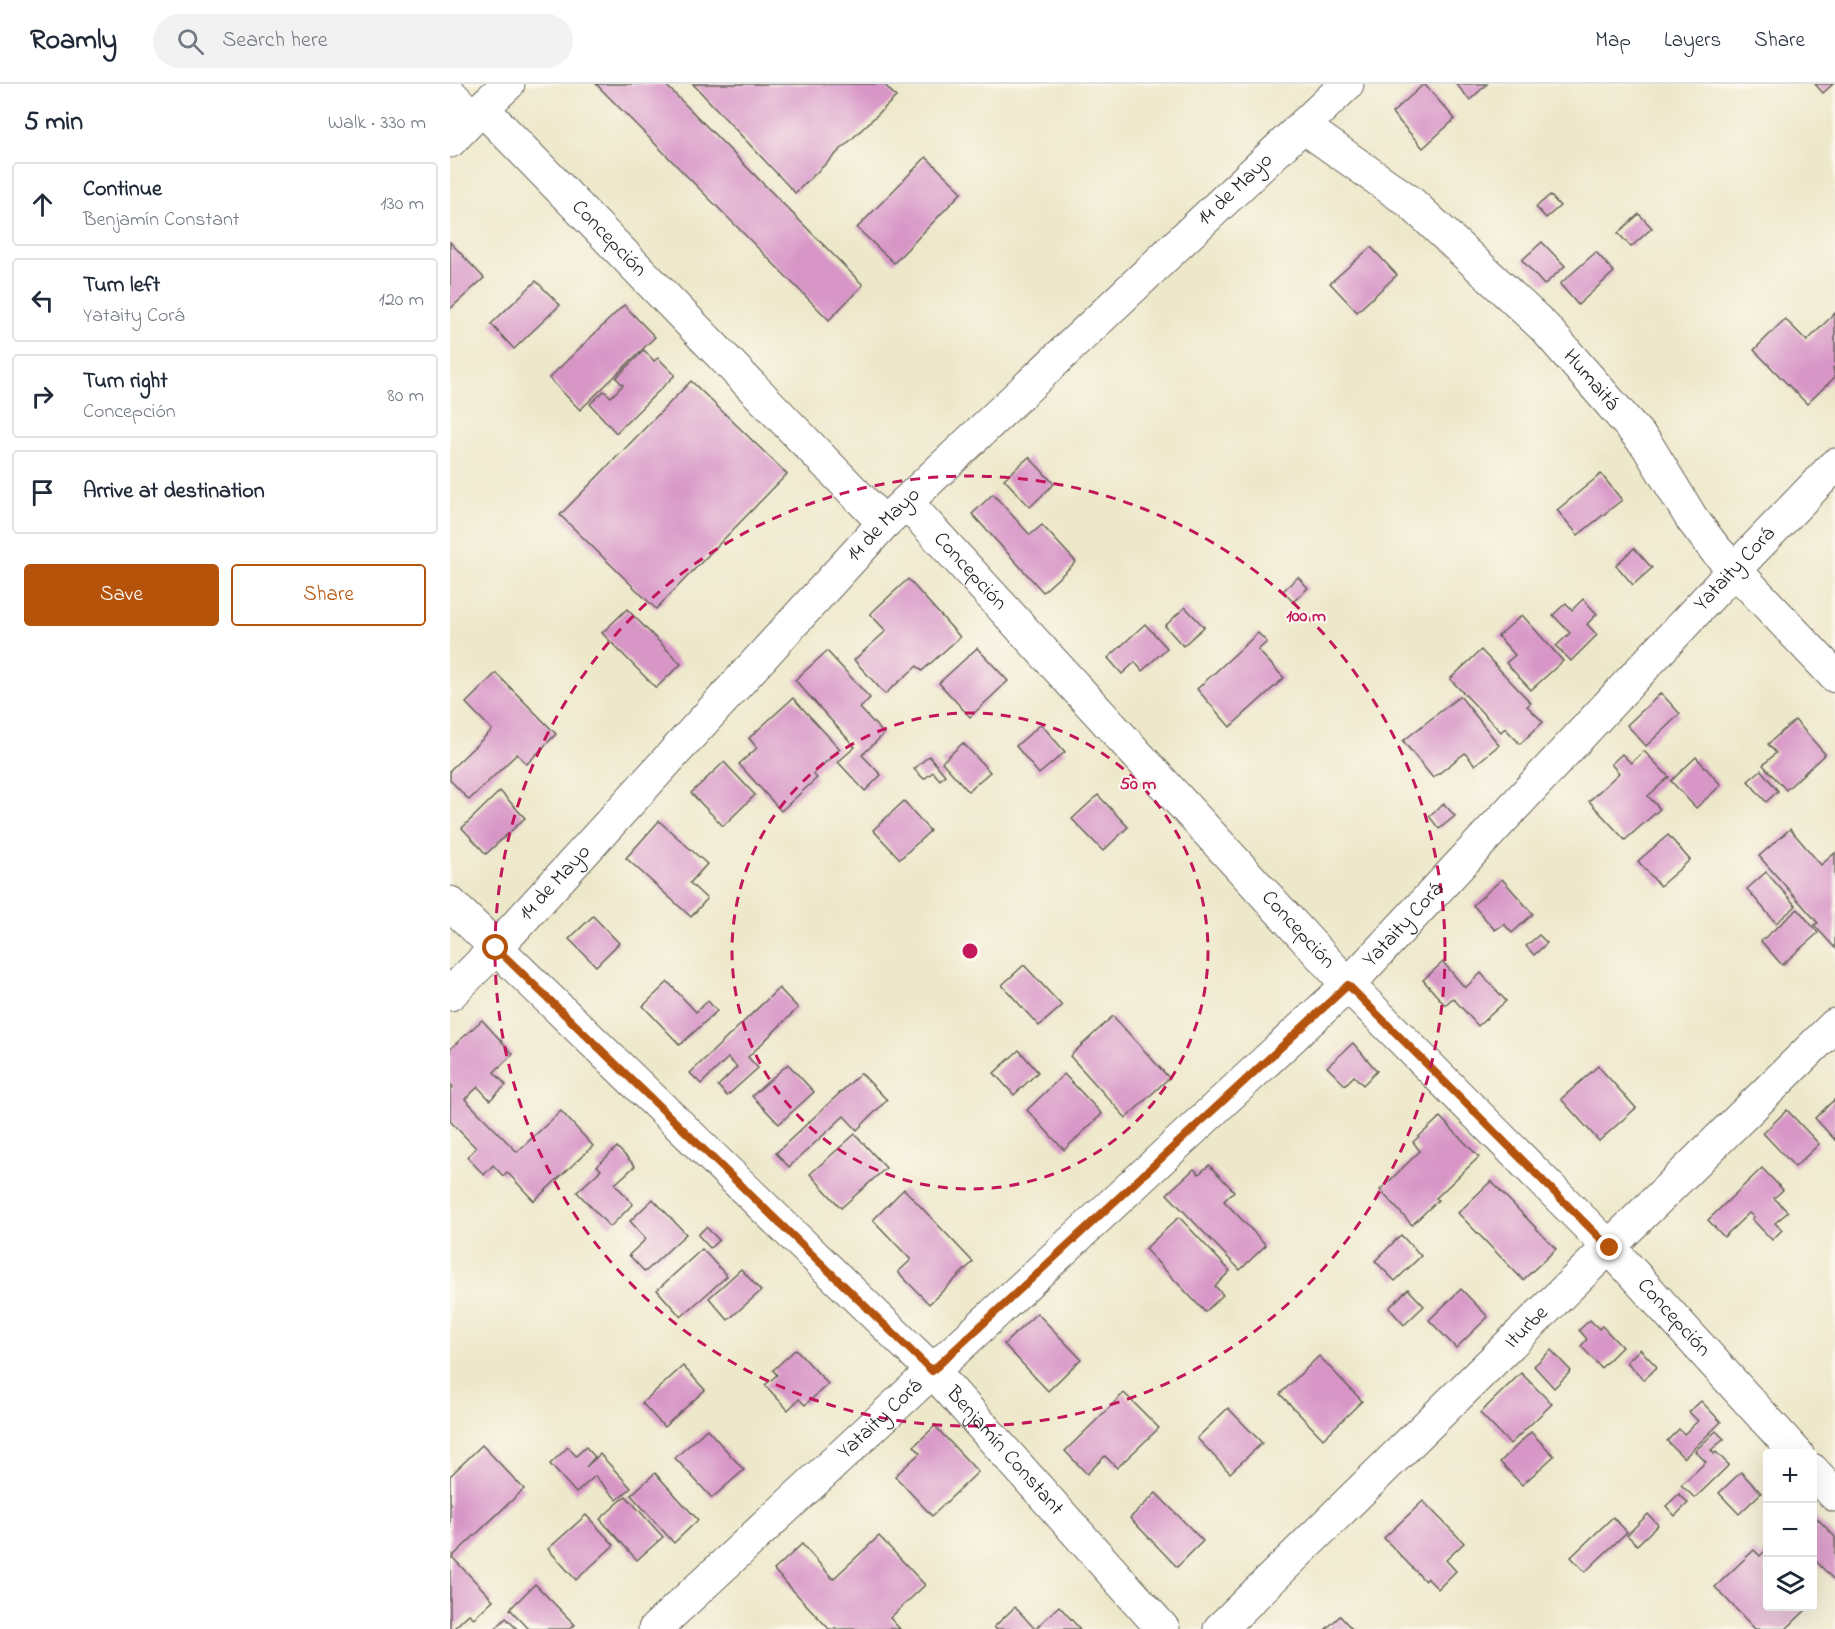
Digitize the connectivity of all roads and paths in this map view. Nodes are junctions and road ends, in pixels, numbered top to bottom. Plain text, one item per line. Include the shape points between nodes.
1 (508, 84) edge
2 (1347, 84) edge
3 (468, 106) edge
4 (1304, 127) junction
5 (450, 141) edge
6 (1835, 465) edge
7 (895, 513) junction
8 (1735, 569) junction
9 (1835, 676) edge
10 (450, 903) edge
11 (496, 948) junction
12 (1348, 985) junction
13 (450, 994) edge
14 (1835, 1025) edge
15 (1610, 1248) junction
16 (932, 1371) junction
17 (1792, 1449) edge
18 (1817, 1475) edge
19 (1835, 1495) edge
20 (655, 1629) edge
21 (1163, 1629) edge
22 (1220, 1629) edge

1 - 3 street
2 - 4 street, 14 de Mayo
3 - 5 street
3 - 7 street, Concepción
4 - 7 street, 14 de Mayo
4 - 8 street, Humaitá via 1410,202 1544,327 1647,445 1692,519
6 - 8 street, Yataity Corá
7 - 11 street, 14 de Mayo
7 - 12 street, Concepción
8 - 9 street, Humaitá
8 - 12 street, Yataity Corá
10 - 11 street, Benjamín Constant
11 - 13 street, 14 de Mayo
11 - 16 street, Benjamín Constant
12 - 15 street, Concepción
12 - 16 street, Yataity Corá
14 - 15 street, Iturbe
15 - 17 street, Concepción
15 - 22 street, Iturbe
16 - 20 street, Yataity Corá
16 - 21 street, Benjamín Constant
18 - 19 street

